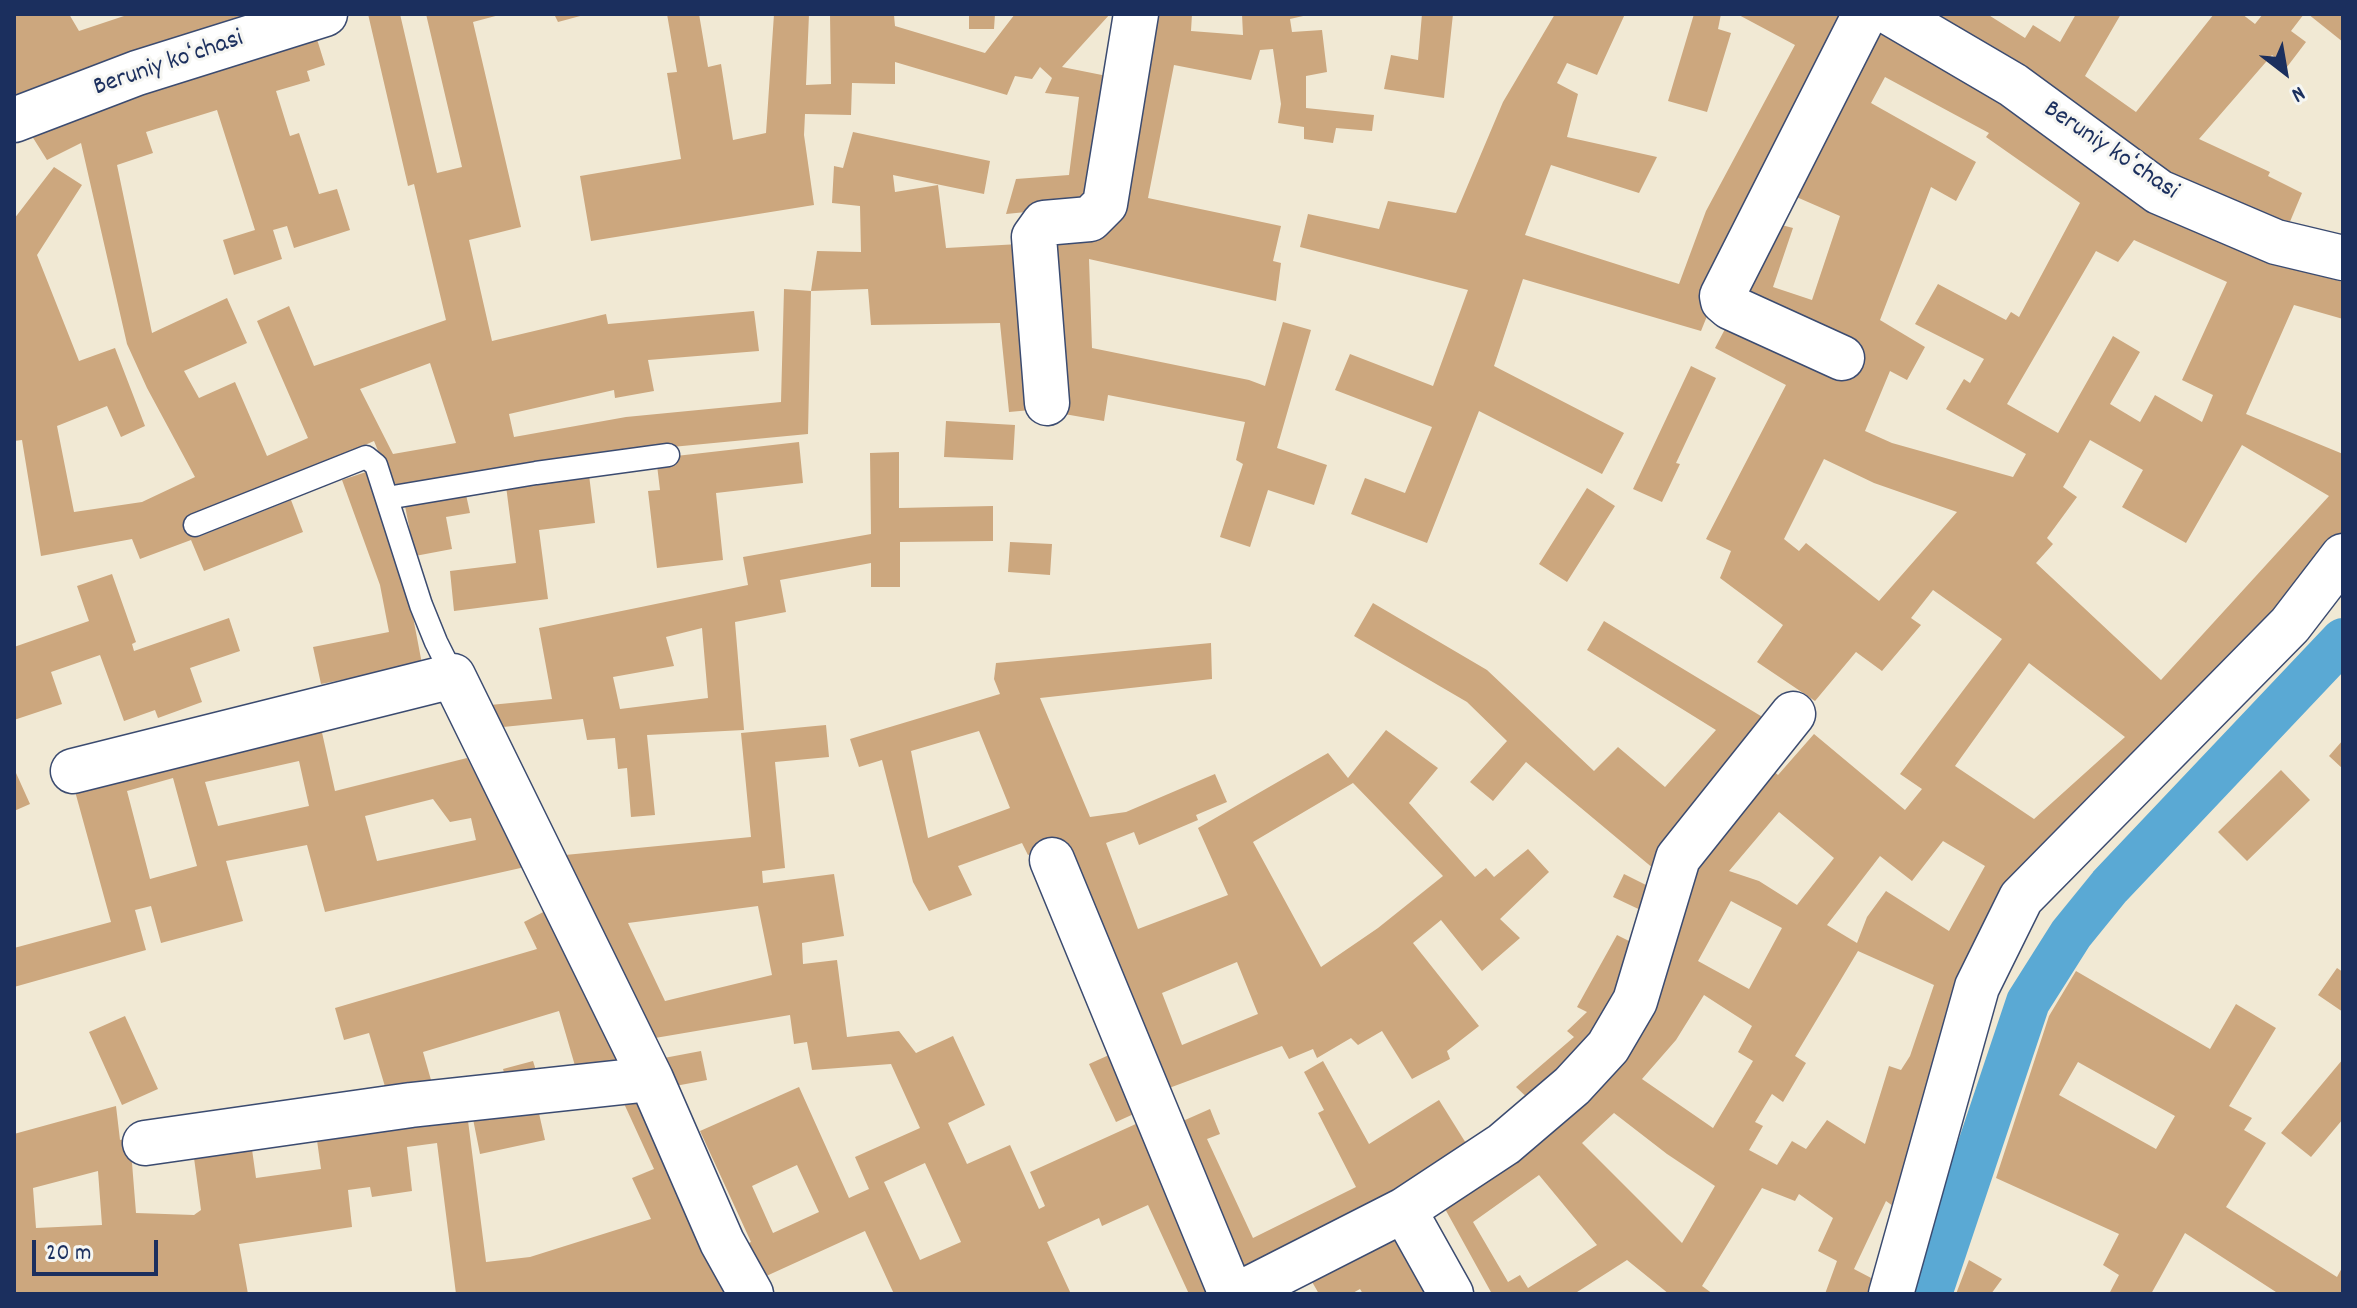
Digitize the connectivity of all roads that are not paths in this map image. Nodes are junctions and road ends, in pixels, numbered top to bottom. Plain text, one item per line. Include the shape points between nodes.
1 (325, 14) edge
2 (1136, 14) edge
3 (1865, 14) edge
4 (1892, 14) edge
5 (14, 120) edge
6 (2343, 258) edge
7 (1842, 358) dead end
8 (1047, 403) dead end
9 (668, 455) dead end
10 (387, 498) junction
11 (195, 525) dead end
12 (2343, 556) edge
13 (453, 676) junction
14 (1793, 714) dead end
15 (73, 771) dead end
16 (1052, 860) dead end
17 (651, 1079) junction
18 (145, 1143) dead end
19 (1404, 1210) junction
20 (751, 1294) edge
21 (1231, 1294) edge
22 (1239, 1294) edge
23 (1451, 1294) edge
24 (1891, 1294) edge

1 - 5 street, Beruniy koʻchasi via 137,73
2 - 8 street via 1105,204 1090,219 1044,223 1034,237
3 - 7 street via 1722,296 1730,307
4 - 6 street, Beruniy koʻchasi via 2013,85 2159,192 2276,242
9 - 10 lane
10 - 11 lane via 376,465 366,457
10 - 13 lane via 421,605
12 - 24 street via 2290,625 2021,898 1977,987
13 - 15 street
13 - 17 street
14 - 19 street via 1678,858 1635,1001 1608,1047 1504,1144
16 - 21 street
17 - 18 street via 411,1105
17 - 20 street via 722,1242
19 - 22 street
19 - 23 street

